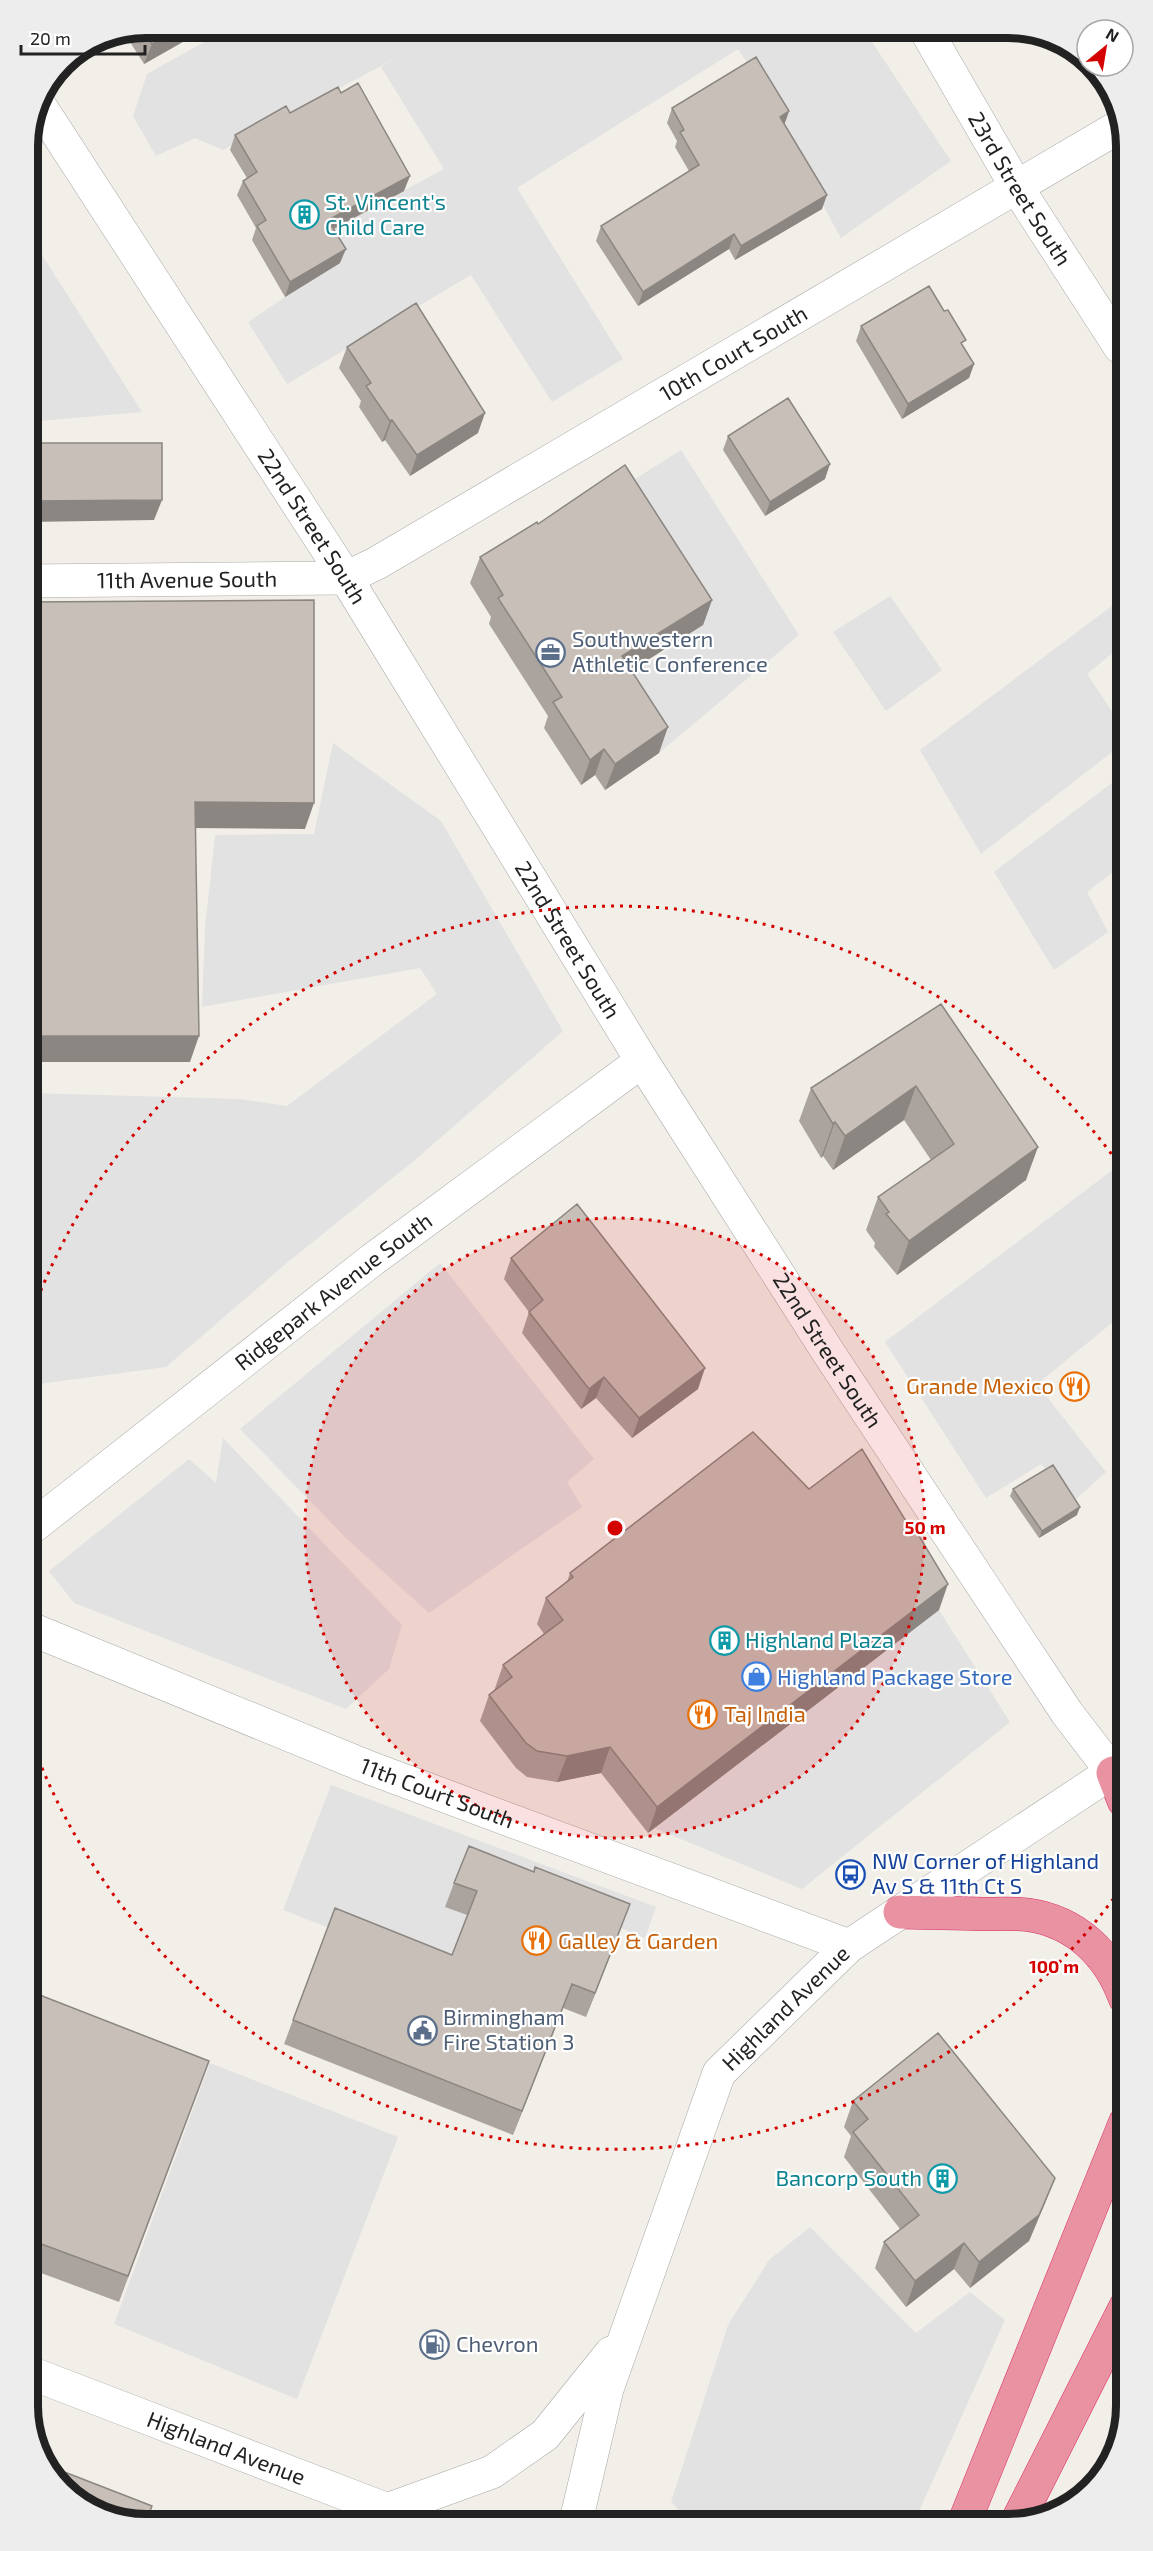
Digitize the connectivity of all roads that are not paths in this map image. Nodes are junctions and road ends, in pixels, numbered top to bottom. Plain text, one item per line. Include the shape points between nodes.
1 (930, 38) edge
2 (43, 111) edge
3 (1114, 129) edge
4 (1016, 186) junction
5 (1116, 341) edge
6 (346, 578) junction
7 (38, 581) edge
8 (642, 1061) junction
9 (38, 1522) edge
10 (38, 1632) edge
11 (1116, 1775) edge
12 (1116, 1782) edge
13 (900, 1912) junction
14 (849, 1946) junction
15 (1116, 1975) edge
16 (1116, 2145) edge
17 (1116, 2326) edge
18 (626, 2336) junction
19 (38, 2376) edge
20 (387, 2510) junction
21 (396, 2513) edge
22 (1022, 2513) edge
23 (578, 2514) edge
24 (968, 2514) edge

1 - 4 street, 23rd Street South
2 - 6 street, 22nd Street South
3 - 4 street, 10th Court South
4 - 5 street, 23rd Street South
4 - 6 street, 10th Court South
6 - 7 street, 11th Avenue South
6 - 8 street, 22nd Street South
8 - 9 street, Ridgepark Avenue South via 372,1260
8 - 11 street, 22nd Street South via 1067,1713
10 - 14 street, 11th Court South via 370,1768
12 - 13 street, Highland Avenue
13 - 14 street, Highland Avenue
13 - 15 highway via 1027,1914 1050,1919 1090,1942
14 - 18 street, Highland Avenue via 719,2073
16 - 24 highway
17 - 22 highway
18 - 20 street via 545,2435 492,2472
18 - 23 street, Highland Avenue via 607,2389
19 - 20 street, Highland Avenue
20 - 21 street, Highland Avenue

